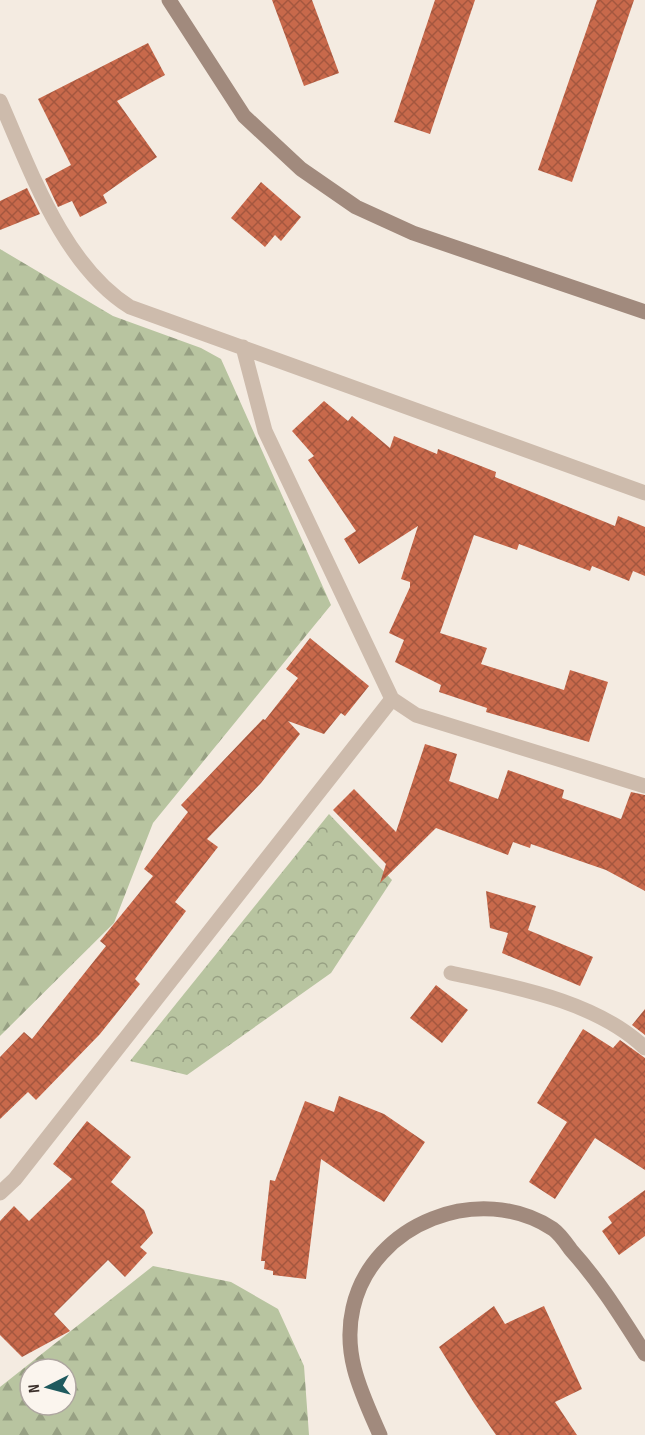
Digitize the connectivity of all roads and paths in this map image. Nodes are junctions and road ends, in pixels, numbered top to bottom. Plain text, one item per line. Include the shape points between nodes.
1 (169, 0) edge
2 (0, 101) edge
3 (645, 312) edge
4 (243, 346) junction
5 (645, 493) edge
6 (392, 699) junction
7 (645, 786) edge
8 (451, 973) dead end
9 (645, 1048) edge
10 (0, 1192) edge
11 (645, 1354) edge
12 (380, 1435) edge

1 - 3 street via 244,116 301,169 356,207 413,233
2 - 4 street via 67,241 108,293 130,307
4 - 5 street
4 - 6 street via 265,431
6 - 7 street via 416,715
6 - 10 street via 15,1179
8 - 9 street via 564,1000
11 - 12 street via 591,1272 554,1230 517,1213 485,1208 450,1212 420,1222 379,1255 363,1280 352,1309 350,1350 355,1381

